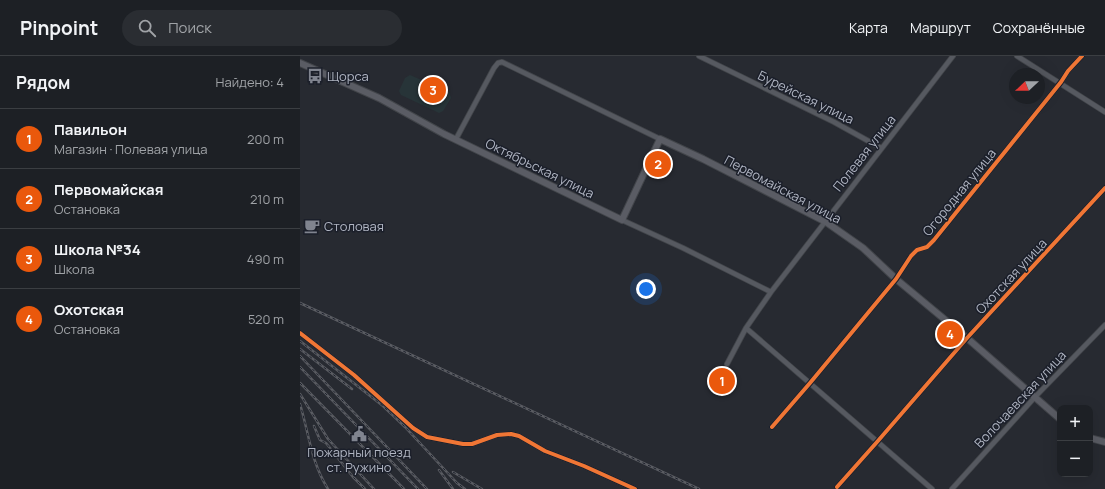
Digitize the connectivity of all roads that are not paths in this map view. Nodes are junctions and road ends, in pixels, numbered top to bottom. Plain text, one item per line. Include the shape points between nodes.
1 (699, 56) edge
2 (953, 56) edge
3 (1017, 56) edge
4 (1082, 56) edge
5 (300, 62) edge
6 (1061, 82) junction
7 (1105, 112) edge
8 (456, 139) junction
9 (660, 139) junction
10 (882, 148) junction
11 (1105, 188) edge
12 (622, 220) junction
13 (826, 222) junction
14 (896, 279) junction
15 (771, 292) junction
16 (1105, 324) edge
17 (746, 328) junction
18 (300, 333) edge
19 (967, 338) junction
20 (727, 364) dead end
21 (810, 383) junction
22 (1035, 397) junction
23 (1057, 416) edge
24 (772, 428) dead end
25 (1093, 439) edge
26 (877, 442) junction
27 (1105, 442) edge
28 (837, 487) dead end
29 (635, 489) edge
30 (932, 489) edge
31 (952, 489) edge

1 - 10 street, Бурейская улица
2 - 10 street, Полевая улица
3 - 6 street
4 - 6 street, Огородная улица
5 - 8 main road, Октябрьская улица via 378,98
6 - 7 street
6 - 14 street, Огородная улица via 934,240 911,256
8 - 9 street, Первомайская улица via 494,68 502,62
8 - 12 main road, Октябрьская улица
9 - 12 main road
9 - 13 main road, Первомайская улица
10 - 13 street, Полевая улица
11 - 19 street, Охотская улица
12 - 15 street, Октябрьская улица
13 - 14 main road, Первомайская улица via 863,248
13 - 15 street, Полевая улица
14 - 19 main road, Первомайская улица
14 - 21 street, Огородная улица
15 - 17 street, Полевая улица
16 - 22 street, Волочаевская улица
17 - 20 street, Полевая улица
17 - 21 street
18 - 29 street via 428,438 472,444 497,435 511,434
19 - 22 main road, Первомайская улица
19 - 26 street, Охотская улица
21 - 24 street, Огородная улица
21 - 26 street
22 - 23 main road, Первомайская улица
22 - 31 street, Волочаевская улица
25 - 27 main road
26 - 28 street, Охотская улица
26 - 30 street

